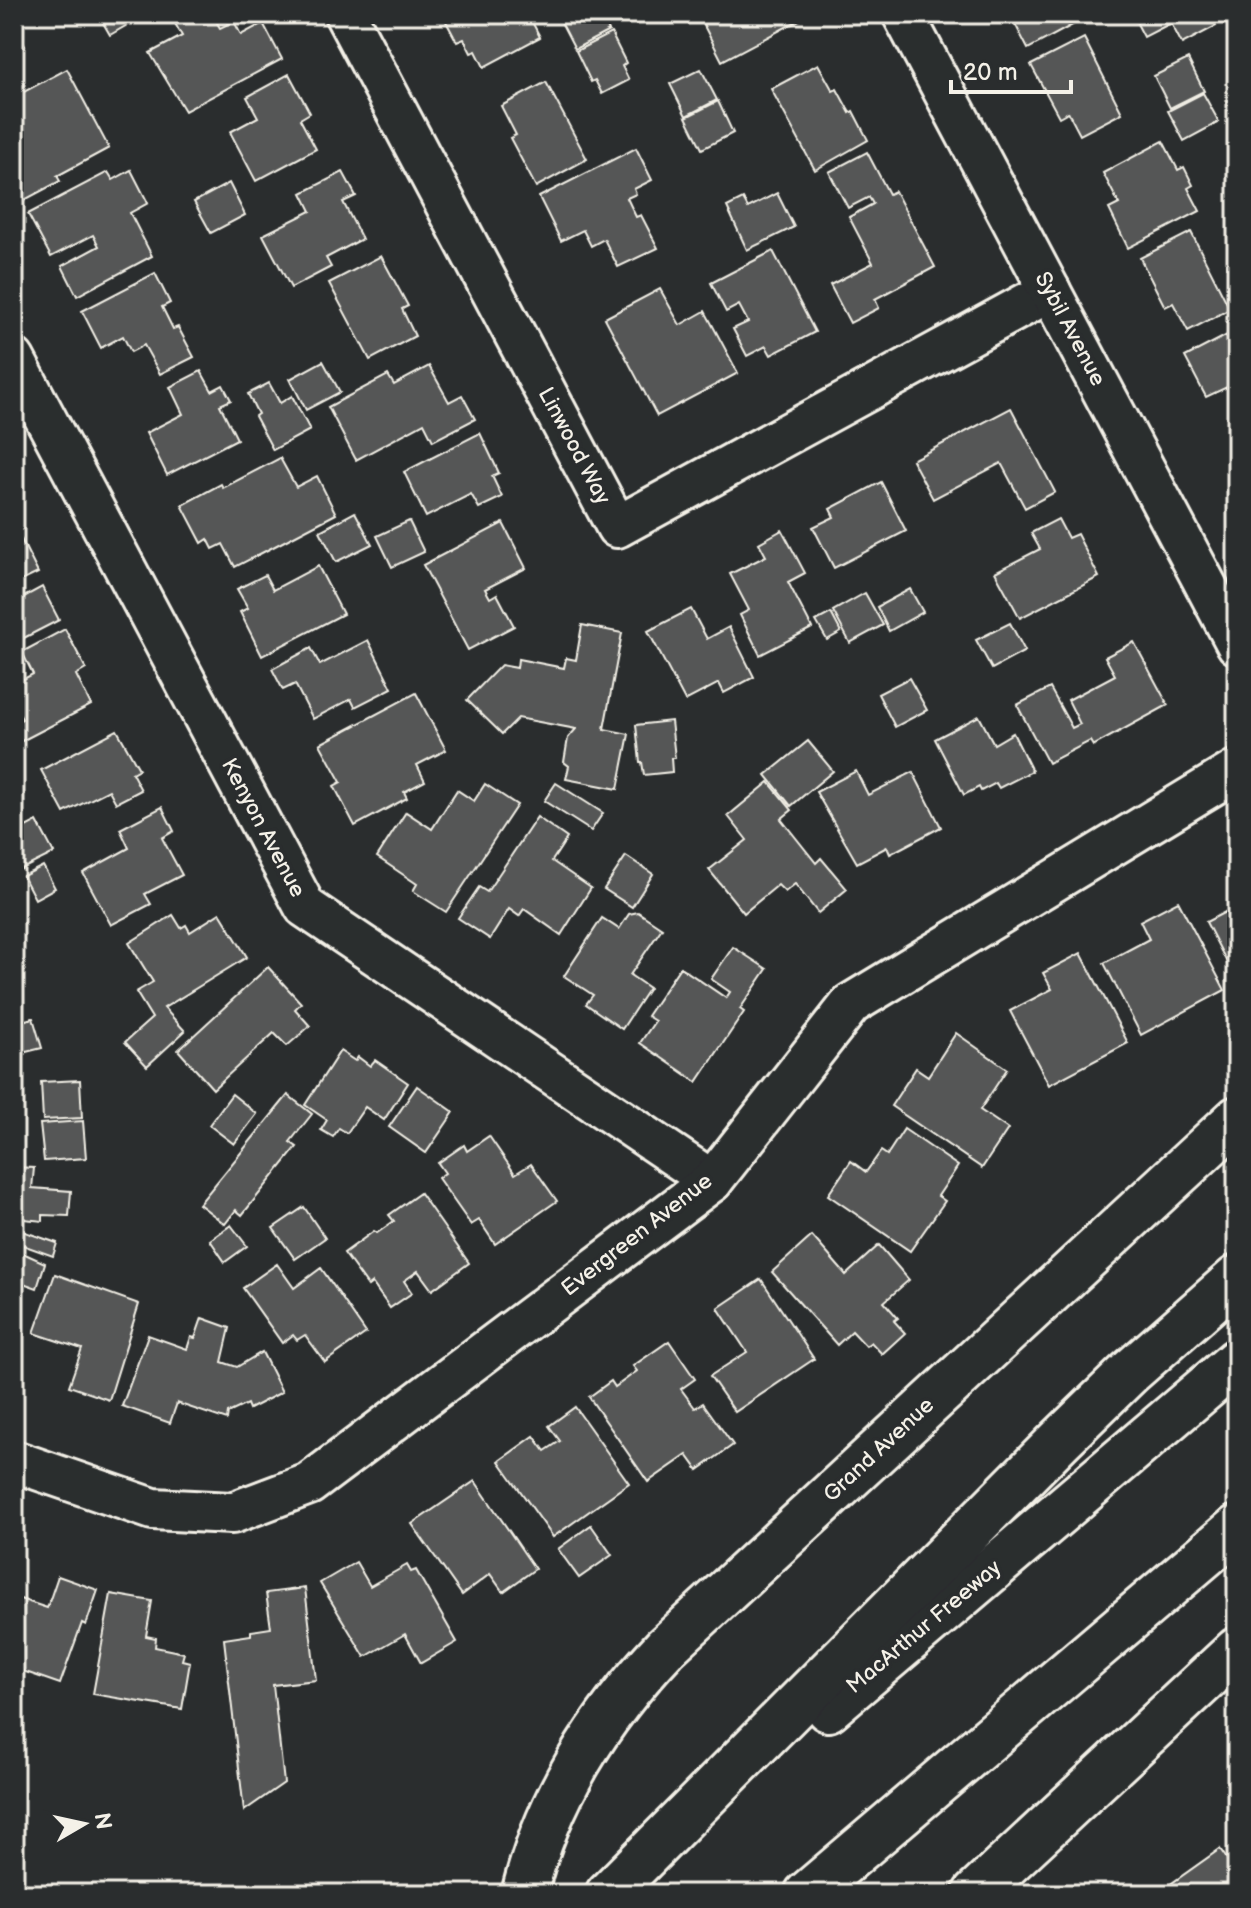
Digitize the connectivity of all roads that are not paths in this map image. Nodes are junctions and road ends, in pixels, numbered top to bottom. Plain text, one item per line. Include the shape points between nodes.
1 (345, 14) edge
2 (903, 14) edge
3 (1050, 291) junction
4 (14, 359) edge
5 (1237, 644) edge
6 (1237, 770) edge
7 (1237, 1119) edge
8 (712, 1181) junction
9 (1237, 1278) edge
10 (1237, 1361) edge
11 (14, 1461) edge
12 (1237, 1528) edge
13 (1237, 1650) edge
14 (524, 1894) edge
15 (610, 1894) edge
16 (807, 1894) edge
17 (975, 1894) edge

1 - 3 street, Linwood Way via 617,527
2 - 3 street, Sybil Avenue
3 - 5 street, Sybil Avenue
4 - 8 street, Kenyon Avenue via 305,907
6 - 8 street, Evergreen Avenue via 851,1004
7 - 14 main road, Grand Avenue via 631,1683 553,1807
8 - 11 street, Evergreen Avenue via 309,1484 232,1513 153,1509
9 - 15 main road via 1059,1441
10 - 15 main road, MacArthur Freeway
12 - 16 main road
13 - 17 main road

